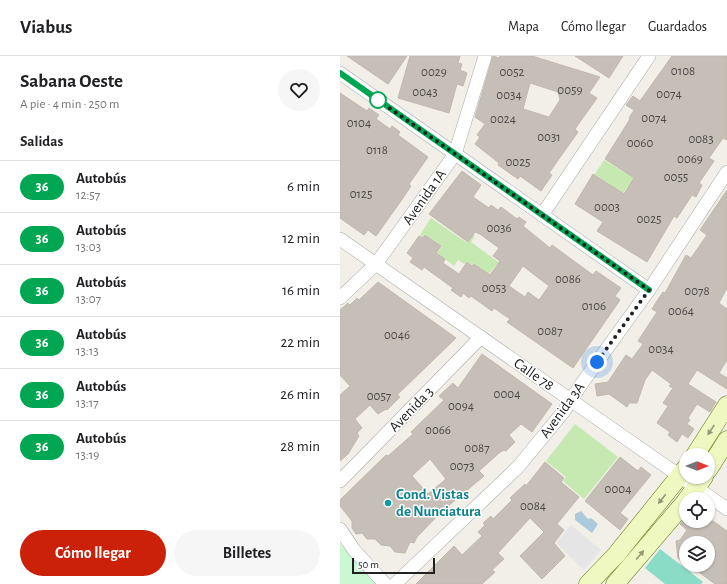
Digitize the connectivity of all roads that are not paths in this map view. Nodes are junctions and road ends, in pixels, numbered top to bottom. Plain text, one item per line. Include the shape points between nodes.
1 (485, 56) edge
2 (649, 56) edge
3 (340, 73) edge
4 (455, 154) junction
5 (727, 172) edge
6 (542, 215) junction
7 (340, 239) edge
8 (376, 264) junction
9 (649, 290) junction
10 (340, 298) edge
11 (481, 337) junction
12 (571, 400) junction
13 (727, 405) edge
14 (727, 440) edge
15 (699, 448) edge
16 (715, 459) edge
17 (679, 469) edge
18 (679, 477) edge
19 (340, 481) edge
20 (694, 491) edge
21 (727, 509) edge
22 (340, 529) edge
23 (385, 584) edge
24 (395, 584) edge
25 (588, 584) edge
26 (615, 584) edge

1 - 4 street, Avenida 1A
2 - 6 street
3 - 4 street
4 - 6 street
4 - 8 street, Avenida 1A
5 - 9 street, Avenida 3A
6 - 9 street
7 - 8 street, Calle 78
8 - 10 street, Avenida 1A
8 - 11 street, Calle 78
9 - 12 street, Avenida 3A
11 - 12 street, Calle 78
11 - 19 street, Avenida 3
12 - 17 street, Calle 78
12 - 24 street, Avenida 3A via 518,467
13 -> 15 main road
14 - 16 main road
18 -> 25 main road via 616,555
20 - 21 street, Calle 78
26 -> 20 main road
22 - 23 street via 354,550

